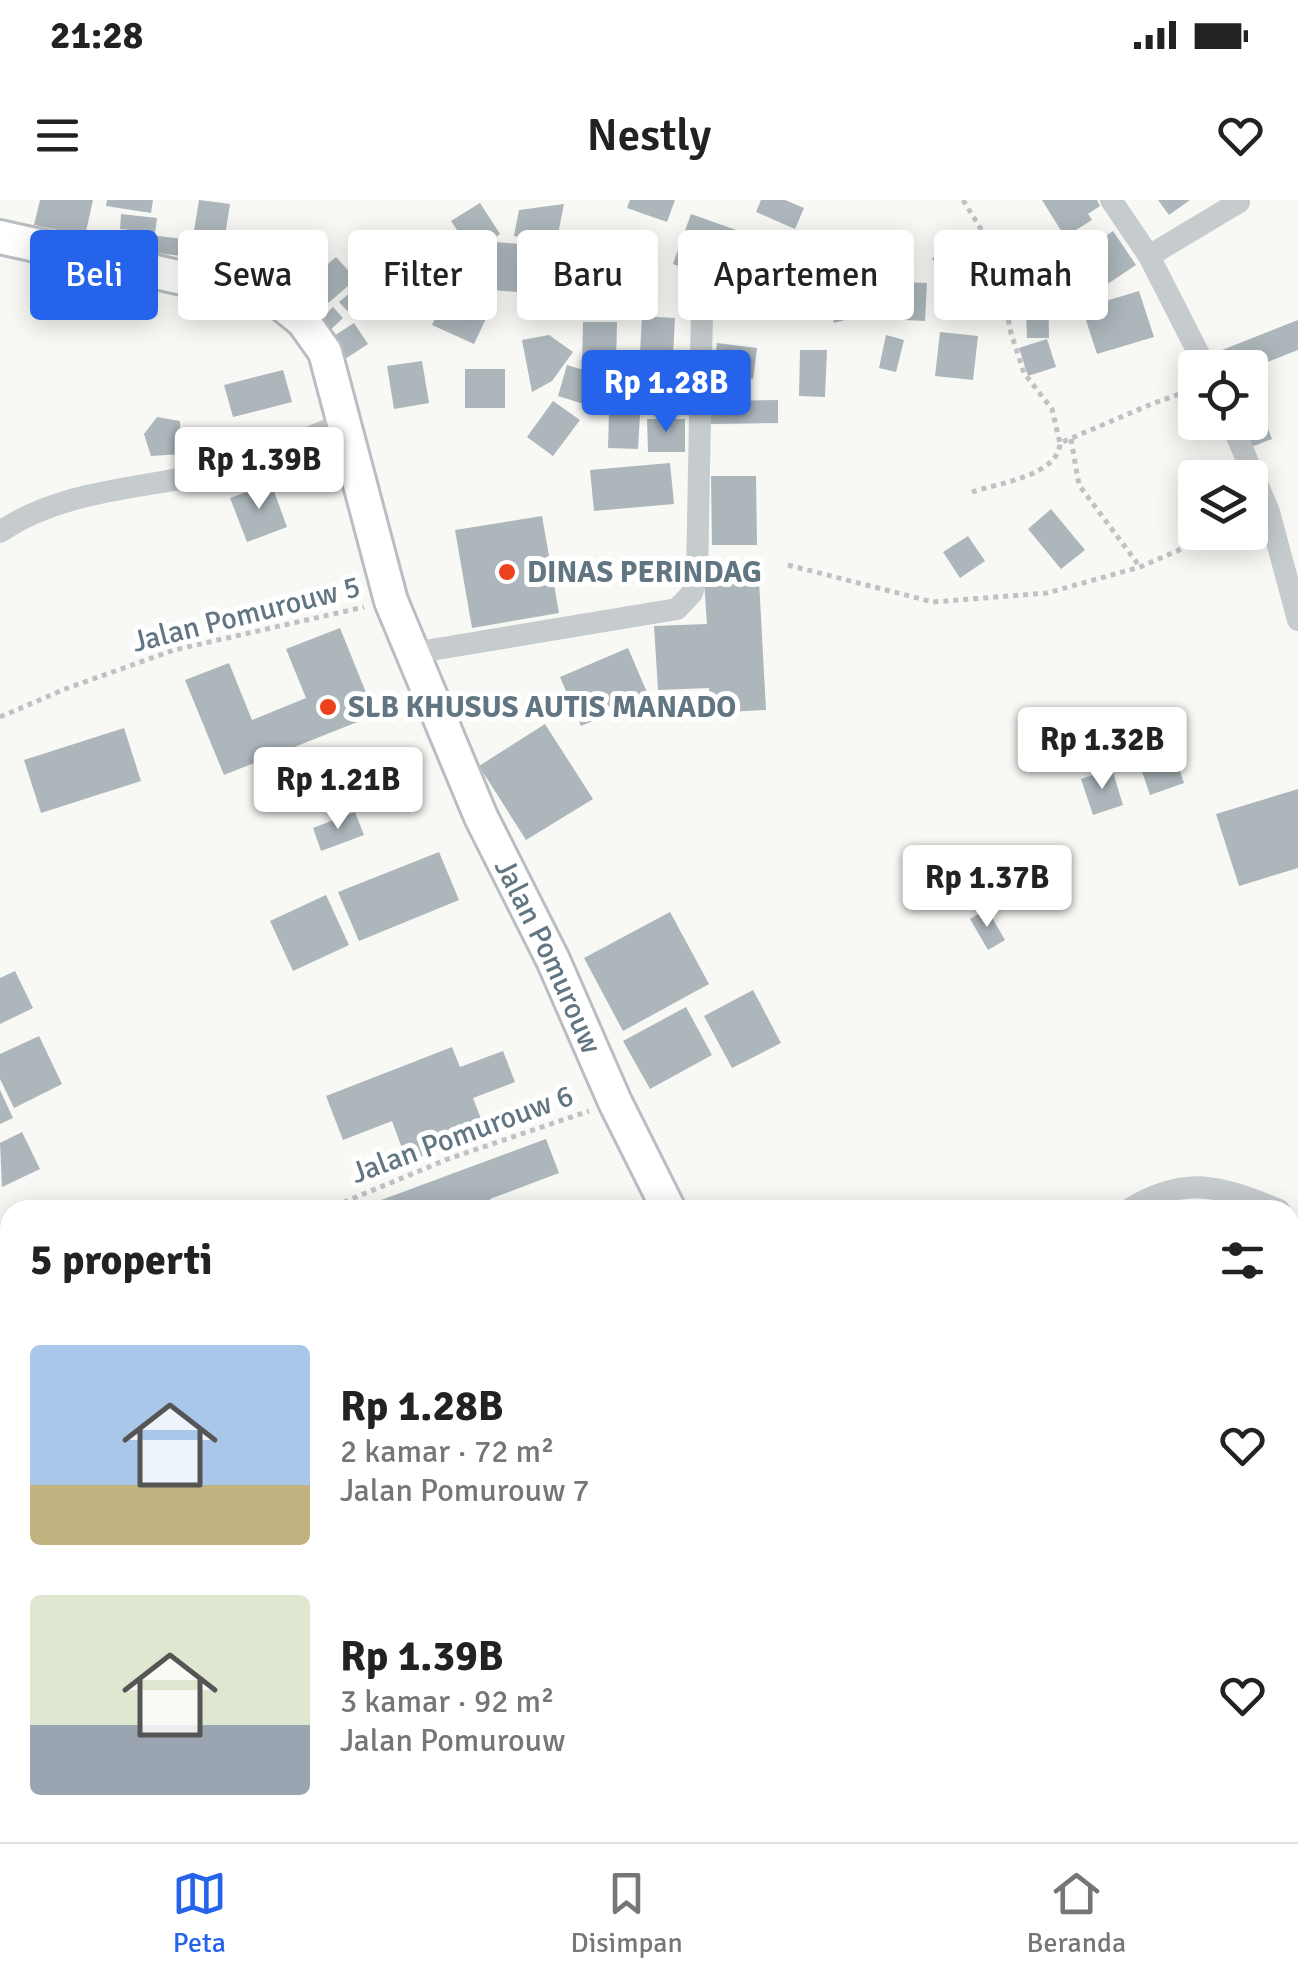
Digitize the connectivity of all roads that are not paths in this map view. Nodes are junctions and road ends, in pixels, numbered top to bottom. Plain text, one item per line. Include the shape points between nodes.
1 (1111, 200) edge
2 (1239, 202) edge
3 (0, 237) edge
4 (1149, 256) junction
5 (702, 320) edge
6 (1197, 350) edge
7 (345, 423) junction
8 (1238, 440) edge
9 (0, 532) edge
10 (1298, 620) edge
11 (413, 653) junction
12 (664, 1200) edge
13 (1144, 1200) edge
14 (1254, 1200) edge

1 - 4 street
2 - 4 street
3 - 7 main road, Jalan Pomurouw via 276,300 325,352
4 - 6 street
5 - 11 street via 692,593 677,610
7 - 9 street via 215,472 41,508
7 - 11 main road, Jalan Pomurouw via 391,601
8 - 10 street via 1268,512
11 - 12 main road, Jalan Pomurouw via 481,817
13 - 14 street via 1196,1185

